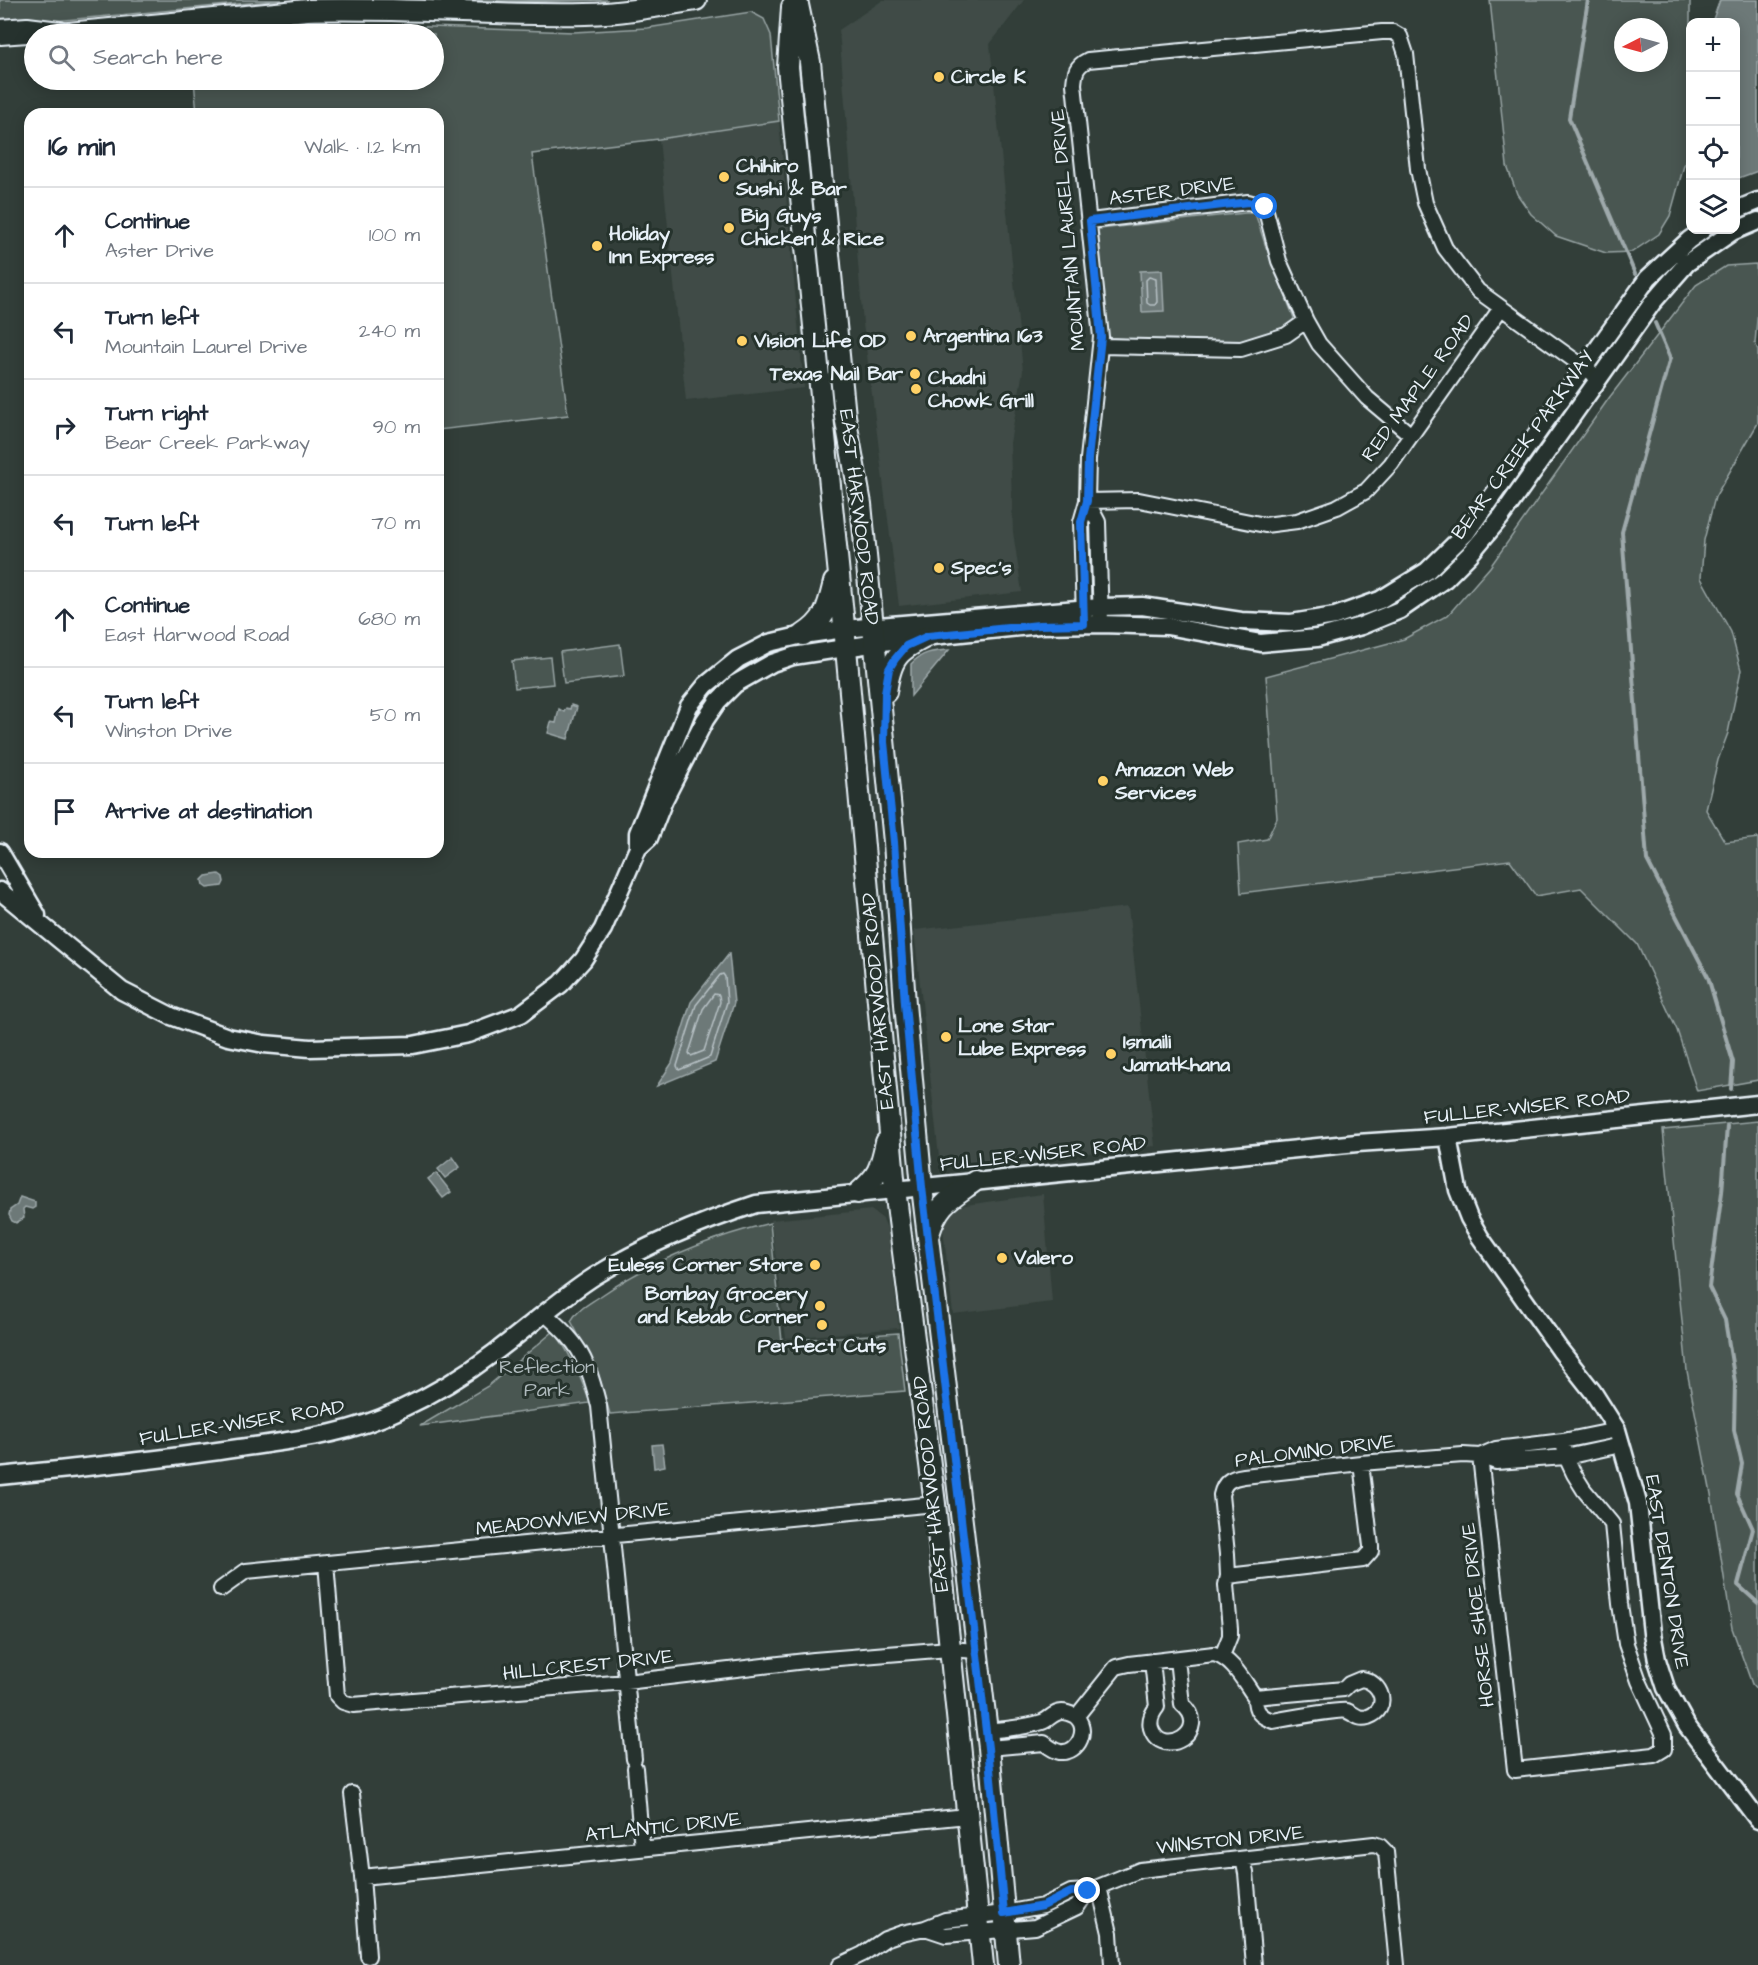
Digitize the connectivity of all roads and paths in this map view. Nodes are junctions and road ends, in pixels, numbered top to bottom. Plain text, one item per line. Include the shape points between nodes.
1 (696, 0) edge
2 (792, 0) edge
3 (797, 0) edge
4 (162, 24) edge
5 (24, 30) edge
6 (0, 32) edge
7 (24, 38) edge
8 (0, 40) edge
9 (1758, 201) edge
10 (1740, 208) edge
11 (1090, 221) junction
12 (1758, 221) edge
13 (1697, 234) edge
14 (833, 290) junction
15 (810, 293) junction
16 (1501, 308) junction
17 (1306, 321) junction
18 (1101, 346) junction
19 (1584, 368) junction
20 (1599, 378) junction
21 (1411, 435) junction
22 (1087, 501) junction
23 (838, 568) junction
24 (1092, 616) junction
25 (874, 634) junction
26 (803, 635) junction
27 (928, 636) junction
28 (844, 638) junction
29 (884, 742) junction
30 (638, 848) junction
31 (0, 852) edge
32 (0, 891) edge
33 (44, 927) junction
34 (905, 1004) junction
35 (878, 1005) junction
36 (1758, 1104) edge
37 (890, 1128) junction
38 (1448, 1137) junction
39 (975, 1181) junction
40 (922, 1187) junction
41 (895, 1189) junction
42 (858, 1193) junction
43 (928, 1236) junction
44 (544, 1313) junction
45 (1619, 1438) junction
46 (1563, 1440) junction
47 (1480, 1456) junction
48 (1566, 1457) junction
49 (1361, 1463) junction
50 (0, 1476) edge
51 (935, 1504) junction
52 (612, 1535) junction
53 (326, 1563) junction
54 (1228, 1576) junction
55 (221, 1589) dead end
56 (949, 1649) junction
57 (977, 1651) junction
58 (1222, 1656) junction
59 (1177, 1659) junction
60 (1152, 1661) junction
61 (626, 1682) junction
62 (1255, 1697) junction
63 (1076, 1718) junction
64 (987, 1740) junction
65 (352, 1794) dead end
66 (967, 1816) junction
67 (1758, 1820) edge
68 (642, 1849) junction
69 (1244, 1859) junction
70 (362, 1877) junction
71 (1094, 1889) junction
72 (1004, 1922) junction
73 (979, 1924) junction
74 (368, 1956) dead end
75 (866, 1959) edge
76 (840, 1965) edge
77 (983, 1965) edge
78 (1009, 1965) edge
79 (1112, 1965) edge
80 (1254, 1965) edge
81 (1397, 1965) edge

1 - 4 main road via 587,14 347,9
2 - 15 main road, EAST HARWOOD ROAD via 788,67
3 - 14 main road, EAST HARWOOD ROAD via 810,62
5 - 6 highway
7 - 8 main road
9 - 10 street
11 - 16 street, MOUNTAIN LAUREL DRIVE via 1074,84 1079,64 1088,60 1393,32 1400,36 1406,54 1425,203 1445,248 1478,291
11 - 17 street, ASTER DRIVE via 1248,202 1259,204 1265,207 1279,261
11 - 18 street, MOUNTAIN LAUREL DRIVE
12 - 20 street, BEAR CREEK PARKWAY via 1732,232 1687,263 1653,302
13 - 19 street, BEAR CREEK PARKWAY via 1648,278
14 - 15 main road
14 - 25 main road, EAST HARWOOD ROAD
15 - 23 main road, EAST HARWOOD ROAD
16 - 19 street
16 - 21 street, RED MAPLE ROAD
17 - 18 street via 1286,335 1241,349
17 - 21 street via 1341,371
18 - 22 street, MOUNTAIN LAUREL DRIVE
19 - 20 street
19 - 24 street, BEAR CREEK PARKWAY via 1466,533 1427,571 1380,600 1335,616 1291,622 1240,621 1143,606
20 - 24 street, BEAR CREEK PARKWAY via 1501,517 1470,554 1445,579 1400,610 1361,627 1317,638 1262,643
21 - 22 street, RED MAPLE ROAD via 1366,491 1337,507 1297,521 1265,525 1139,500
22 - 24 street, MOUNTAIN LAUREL DRIVE via 1081,522
23 - 26 main road via 825,615
23 - 28 main road, EAST HARWOOD ROAD
24 - 25 street, BEAR CREEK PARKWAY
24 - 27 street, BEAR CREEK PARKWAY
25 - 27 street, BEAR CREEK PARKWAY
25 - 28 street, BEAR CREEK PARKWAY
25 - 29 main road, EAST HARWOOD ROAD
26 - 28 street, BEAR CREEK PARKWAY
26 - 30 street, BEAR CREEK PARKWAY via 769,643 738,659 706,685 689,706 638,833
27 - 29 main road via 906,646 889,669
28 - 30 street, BEAR CREEK PARKWAY via 772,663 735,684 718,701 674,779 650,838
28 - 35 main road, EAST HARWOOD ROAD
29 - 34 main road, EAST HARWOOD ROAD
30 - 33 street, BEAR CREEK PARKWAY via 603,929 561,984 521,1014 468,1034 413,1045 310,1048 228,1037 171,1016 122,991
31 - 33 street, BEAR CREEK PARKWAY
32 - 33 street, BEAR CREEK PARKWAY
34 - 35 main road
34 - 40 main road, EAST HARWOOD ROAD
35 - 37 main road, EAST HARWOOD ROAD
36 - 38 street, FULLER-WISER ROAD
37 - 41 main road, EAST HARWOOD ROAD
37 - 42 main road via 876,1176
38 - 39 street, FULLER-WISER ROAD
38 - 45 street, EAST DENTON DRIVE via 1458,1190 1469,1218 1593,1392
39 - 40 street, FULLER-WISER ROAD
39 - 43 main road via 941,1206
40 - 41 street, FULLER-WISER ROAD
40 - 43 main road, EAST HARWOOD ROAD
41 - 42 street, FULLER-WISER ROAD
41 - 51 main road, EAST HARWOOD ROAD
42 - 44 street, FULLER-WISER ROAD via 756,1204 715,1218 623,1260
43 - 57 main road, EAST HARWOOD ROAD
44 - 50 street, FULLER-WISER ROAD via 446,1387 343,1431 164,1459
44 - 52 street via 569,1337 592,1378 599,1406
45 - 46 street, PALOMINO DRIVE
45 - 48 street, PALOMINO DRIVE
45 - 67 street, EAST DENTON DRIVE via 1638,1503 1652,1633 1666,1688 1687,1726
46 - 47 street, PALOMINO DRIVE via 1496,1449
46 - 48 street
47 - 48 street, PALOMINO DRIVE via 1496,1462
47 - 48 street, HORSE SHOE DRIVE via 1515,1770 1654,1755 1664,1749 1664,1735 1626,1644 1612,1524 1584,1490
47 - 49 street, PALOMINO DRIVE
49 - 54 street, PALOMINO DRIVE via 1227,1481 1221,1495
49 - 54 street via 1371,1546 1363,1560
51 - 52 street, MEADOWVIEW DRIVE
51 - 56 main road, EAST HARWOOD ROAD
52 - 53 street, MEADOWVIEW DRIVE
52 - 61 street
53 - 55 street, MEADOWVIEW DRIVE via 246,1571
53 - 61 street, HILLCREST DRIVE via 337,1696 343,1702 368,1705
54 - 58 street, PALOMINO DRIVE via 1230,1636
56 - 57 street, HILLCREST DRIVE
56 - 61 street, HILLCREST DRIVE
56 - 66 main road, EAST HARWOOD ROAD
57 - 64 main road, EAST HARWOOD ROAD
58 - 59 street
58 - 62 street
59 - 60 street
59 - 60 street via 1182,1704 1192,1721 1183,1739 1170,1743 1157,1738 1150,1726 1157,1707
60 - 63 street via 1116,1667
61 - 68 street
62 - 62 street via 1261,1717 1273,1721 1347,1711 1365,1718 1376,1712 1381,1700 1378,1687 1360,1679 1344,1689
63 - 64 street via 1069,1713 1056,1713 1045,1721
63 - 64 street via 1082,1733 1072,1750 1059,1752 1044,1743
64 - 72 main road, EAST HARWOOD ROAD
65 - 70 street
66 - 68 street, ATLANTIC DRIVE
66 - 73 main road, EAST HARWOOD ROAD
68 - 70 street, ATLANTIC DRIVE
69 - 71 street, WINSTON DRIVE via 1140,1869
69 - 80 street
69 - 81 street, WINSTON DRIVE via 1380,1845 1386,1852
70 - 74 street
71 - 72 street, WINSTON DRIVE via 1068,1913 1035,1927
71 - 79 street via 1110,1933
72 - 73 street, WINSTON DRIVE
72 - 78 main road, EAST HARWOOD ROAD
73 - 75 street, WINSTON DRIVE via 946,1935 925,1928 885,1939
73 - 77 main road, EAST HARWOOD ROAD
75 - 76 street, WINSTON DRIVE

